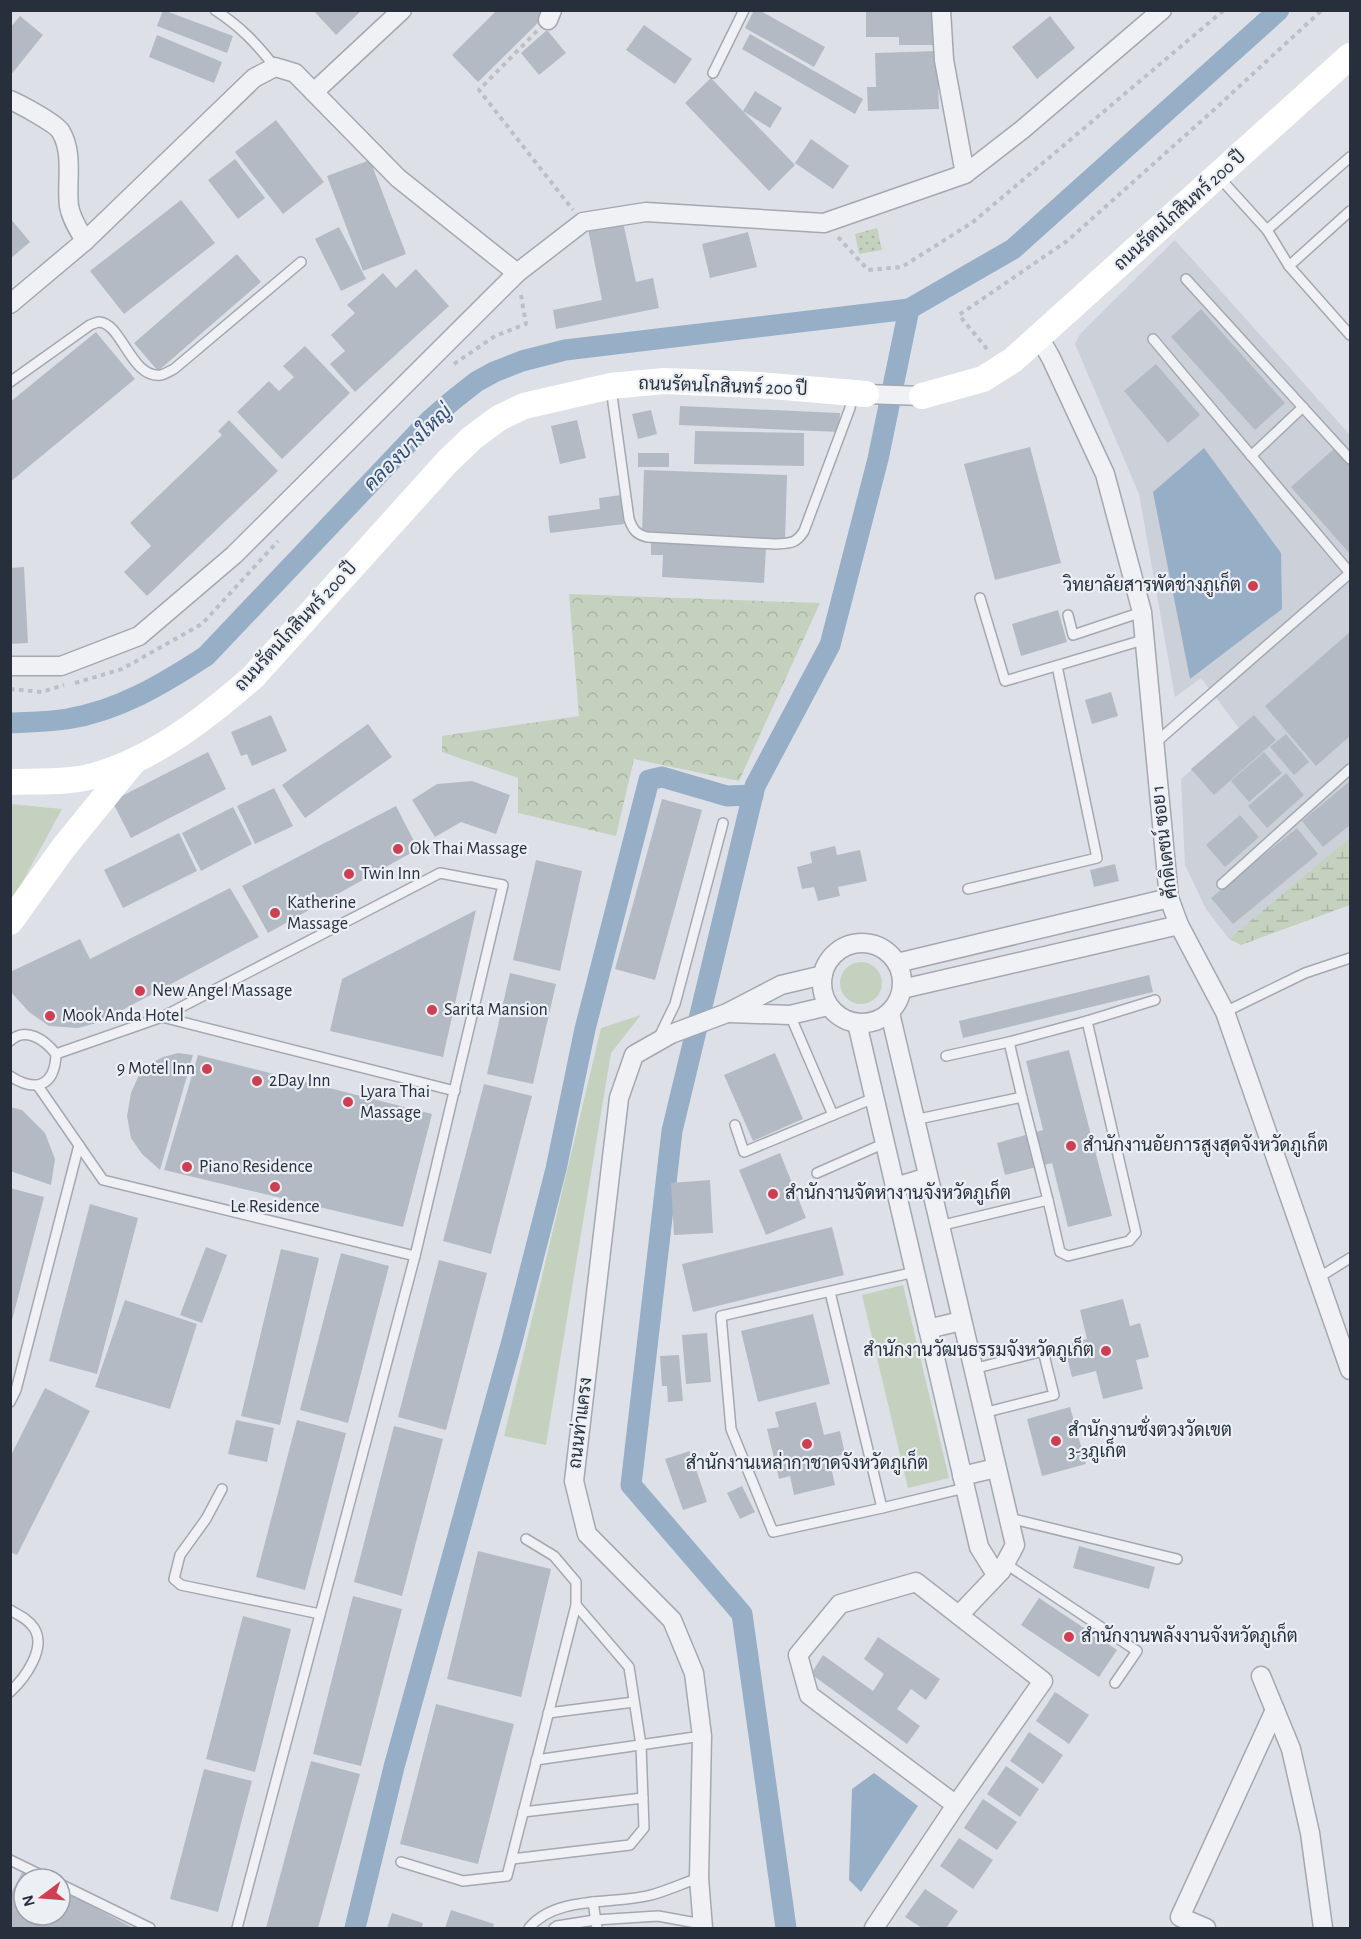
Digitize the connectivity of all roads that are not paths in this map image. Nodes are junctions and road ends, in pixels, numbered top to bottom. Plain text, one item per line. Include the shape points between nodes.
1 (215, 10) edge
2 (402, 10) edge
3 (744, 10) edge
4 (941, 10) edge
5 (1162, 10) edge
6 (1350, 56) edge
7 (274, 67) junction
8 (712, 73) dead end
9 (314, 92) junction
10 (10, 100) edge
11 (1350, 157) edge
12 (964, 174) junction
13 (1218, 176) junction
14 (1350, 211) edge
15 (1267, 230) junction
16 (85, 241) junction
17 (301, 262) dead end
18 (1289, 266) junction
19 (517, 273) junction
20 (1186, 279) dead end
21 (10, 304) edge
22 (1350, 335) edge
23 (1039, 337) junction
24 (1153, 339) dead end
25 (10, 382) edge
26 (611, 386) junction
27 (859, 394) junction
28 (922, 396) joint
29 (1303, 407) junction
30 (1251, 456) junction
31 (1350, 459) edge
32 (1350, 573) edge
33 (980, 598) dead end
34 (1142, 612) junction
35 (1068, 615) dead end
36 (1143, 640) junction
37 (10, 666) edge
38 (1057, 666) junction
39 (1154, 744) junction
40 (136, 759) junction
41 (1350, 769) edge
42 (10, 782) edge
43 (723, 823) dead end
44 (1222, 884) dead end
45 (968, 889) dead end
46 (1169, 898) junction
47 (10, 922) edge
48 (1179, 925) junction
49 (1350, 958) edge
50 (897, 963) junction
51 (823, 975) junction
52 (902, 989) junction
53 (1155, 1000) dead end
54 (828, 1006) junction
55 (1226, 1012) junction
56 (727, 1013) junction
57 (890, 1013) junction
58 (790, 1015) junction
59 (162, 1017) junction
60 (1087, 1021) junction
61 (857, 1023) junction
62 (664, 1038) junction
63 (10, 1041) edge
64 (1009, 1042) junction
65 (56, 1054) junction
66 (946, 1056) dead end
67 (10, 1076) edge
68 (38, 1086) junction
69 (455, 1091) junction
70 (1022, 1097) junction
71 (874, 1098) junction
72 (833, 1115) junction
73 (914, 1120) junction
74 (735, 1125) dead end
75 (885, 1143) junction
76 (79, 1145) junction
77 (817, 1173) dead end
78 (928, 1177) junction
79 (895, 1186) junction
80 (1048, 1200) junction
81 (939, 1226) junction
82 (415, 1256) junction
83 (1350, 1258) edge
84 (915, 1272) junction
85 (1318, 1278) junction
86 (830, 1292) junction
87 (961, 1321) junction
88 (928, 1329) junction
89 (973, 1369) junction
90 (1350, 1370) edge
91 (10, 1402) edge
92 (983, 1413) junction
93 (996, 1468) junction
94 (964, 1482) junction
95 (222, 1489) dead end
96 (882, 1508) junction
97 (1009, 1518) junction
98 (526, 1539) dead end
99 (1177, 1559) dead end
100 (1003, 1567) junction
101 (576, 1605) junction
102 (10, 1610) edge
103 (320, 1614) junction
104 (959, 1615) junction
105 (1261, 1676) dead end
106 (1115, 1683) dead end
107 (10, 1692) edge
108 (634, 1702) junction
109 (1275, 1710) junction
110 (548, 1713) junction
111 (702, 1736) junction
112 (641, 1745) junction
113 (536, 1760) junction
114 (643, 1798) junction
115 (956, 1805) junction
116 (523, 1812) junction
117 (512, 1859) junction
118 (10, 1860) edge
119 (401, 1862) dead end
120 (24, 1867) edge
121 (699, 1878) junction
122 (72, 1890) edge
123 (593, 1902) junction
124 (596, 1924) edge
125 (702, 1926) edge
126 (150, 1929) edge
127 (237, 1929) edge
128 (529, 1929) edge
129 (554, 1929) edge
130 (874, 1929) edge
131 (1206, 1929) edge
132 (1323, 1929) edge

1 - 7 lane via 252,38
2 - 9 street
3 - 8 lane
4 - 12 street via 944,60
5 - 12 street
6 - 13 street, ถนนรัตนโกสินทร์ 200 ปี
7 - 9 street via 295,73
7 - 16 street via 254,78
9 - 19 street via 398,178
10 - 16 street via 60,130 66,141 69,208
11 - 15 lane
12 - 19 street via 824,223 646,212 583,222
13 - 15 lane
13 - 23 street, ถนนรัตนโกสินทร์ 200 ปี
14 - 18 lane
15 - 18 lane
16 - 21 street
17 - 25 lane via 174,369 161,375 148,373 109,325 99,322
18 - 22 lane
19 - 37 street via 234,555 139,636 61,666
20 - 29 lane
23 - 28 street, ถนนรัตนโกสินทร์ 200 ปี via 983,379
23 - 34 street, ศักดิเดชน์ ซอย 1 via 1105,474
24 - 30 lane
26 - 27 street, ถนนรัตนโกสินทร์ 200 ปี via 664,381
26 - 27 lane via 629,519 638,535 775,544 798,540 804,531 850,408
26 - 40 street, ถนนรัตนโกสินทร์ 200 ปี via 524,406 472,438 253,677 190,728
27 - 28 street, ถนนรัตนโกสินทร์ 200 ปี
29 - 30 lane
29 - 31 lane
30 - 32 lane
32 - 39 lane
33 - 38 lane via 1005,681
34 - 35 lane via 1073,634
34 - 36 street, ศักดิเดชน์ ซอย 1
36 - 38 lane
36 - 39 street, ศักดิเดชน์ ซอย 1
38 - 45 lane via 1097,858
39 - 46 street, ศักดิเดชน์ ซอย 1
40 - 42 street, ถนนรัตนโกสินทร์ 200 ปี via 92,777
40 - 47 street via 64,847
41 - 44 lane
43 - 62 lane
46 - 48 street, ศักดิเดชน์ ซอย 1
46 - 50 street
48 - 52 street
48 - 55 street, ศักดิเดชน์ ซอย 1
49 - 55 lane via 1305,973
50 - 51 street via 889,952 874,944 848,945 836,953
50 - 52 street
51 - 54 street
51 - 56 street, ถนนท่าแครง via 781,985
52 - 57 street
53 - 60 lane
54 - 58 street, ถนนท่าแครง
54 - 61 street
55 - 85 street, ศักดิเดชน์ ซอย 1
56 - 58 street, ถนนท่าแครง
56 - 62 street, ถนนท่าแครง
57 - 61 street via 873,1022
57 - 73 street
58 - 72 lane
59 - 65 lane
59 - 69 lane
59 - 69 lane via 440,873 504,885
60 - 64 lane
60 - 80 lane via 1136,1233 1129,1241 1068,1256 1059,1252
61 - 71 street
62 - 111 street, ถนนท่าแครง via 634,1055 619,1098 574,1480 587,1534 672,1620 694,1672
63 - 65 lane via 28,1034 41,1039
64 - 66 lane
64 - 70 lane
65 - 68 lane via 52,1074
67 - 68 lane
68 - 76 lane
69 - 82 lane
70 - 73 lane
70 - 80 lane
71 - 72 lane
71 - 75 street
72 - 74 lane via 744,1152
73 - 78 street
75 - 77 lane
75 - 79 street
76 - 82 lane via 103,1179
76 - 91 lane
78 - 79 street
78 - 81 street
79 - 84 street
80 - 81 lane
81 - 87 street
82 - 103 lane
83 - 85 lane
84 - 86 lane
84 - 88 street
85 - 90 street, ศักดิเดชน์ ซอย 1
86 - 96 lane
86 - 96 lane via 721,1316 731,1429 773,1532
87 - 88 street
87 - 89 street
88 - 94 street
89 - 92 street
89 - 92 lane via 1043,1351 1054,1395
92 - 93 street
93 - 94 street
93 - 97 street
94 - 96 lane
94 - 100 street via 979,1547 992,1568
95 - 103 lane via 180,1555 174,1579 181,1585
97 - 99 lane
97 - 100 street via 1016,1545
98 - 101 lane via 554,1556 576,1582
100 - 104 street
100 - 106 lane via 1137,1651
101 - 108 lane via 629,1667
101 - 110 lane
102 - 107 lane via 27,1620 39,1643 20,1683
103 - 127 lane
104 - 115 street via 1042,1681
104 - 115 street via 916,1582 840,1604 798,1655 809,1695
105 - 109 street
108 - 110 lane
108 - 112 lane
109 - 131 street via 1180,1917
109 - 132 street via 1291,1749 1310,1833
110 - 113 lane
111 - 112 lane
111 - 121 street, ถนนท่าแครง
112 - 113 lane
112 - 114 lane
113 - 116 lane
114 - 116 lane
114 - 117 lane via 644,1828 630,1845
115 - 130 street
116 - 117 lane
117 - 119 lane via 507,1876 463,1881
118 - 120 lane
121 - 123 lane via 650,1895
121 - 125 street, ถนนท่าแครง
122 - 126 lane
123 - 124 lane
123 - 128 lane via 549,1912
124 - 125 lane via 658,1916
124 - 129 lane

